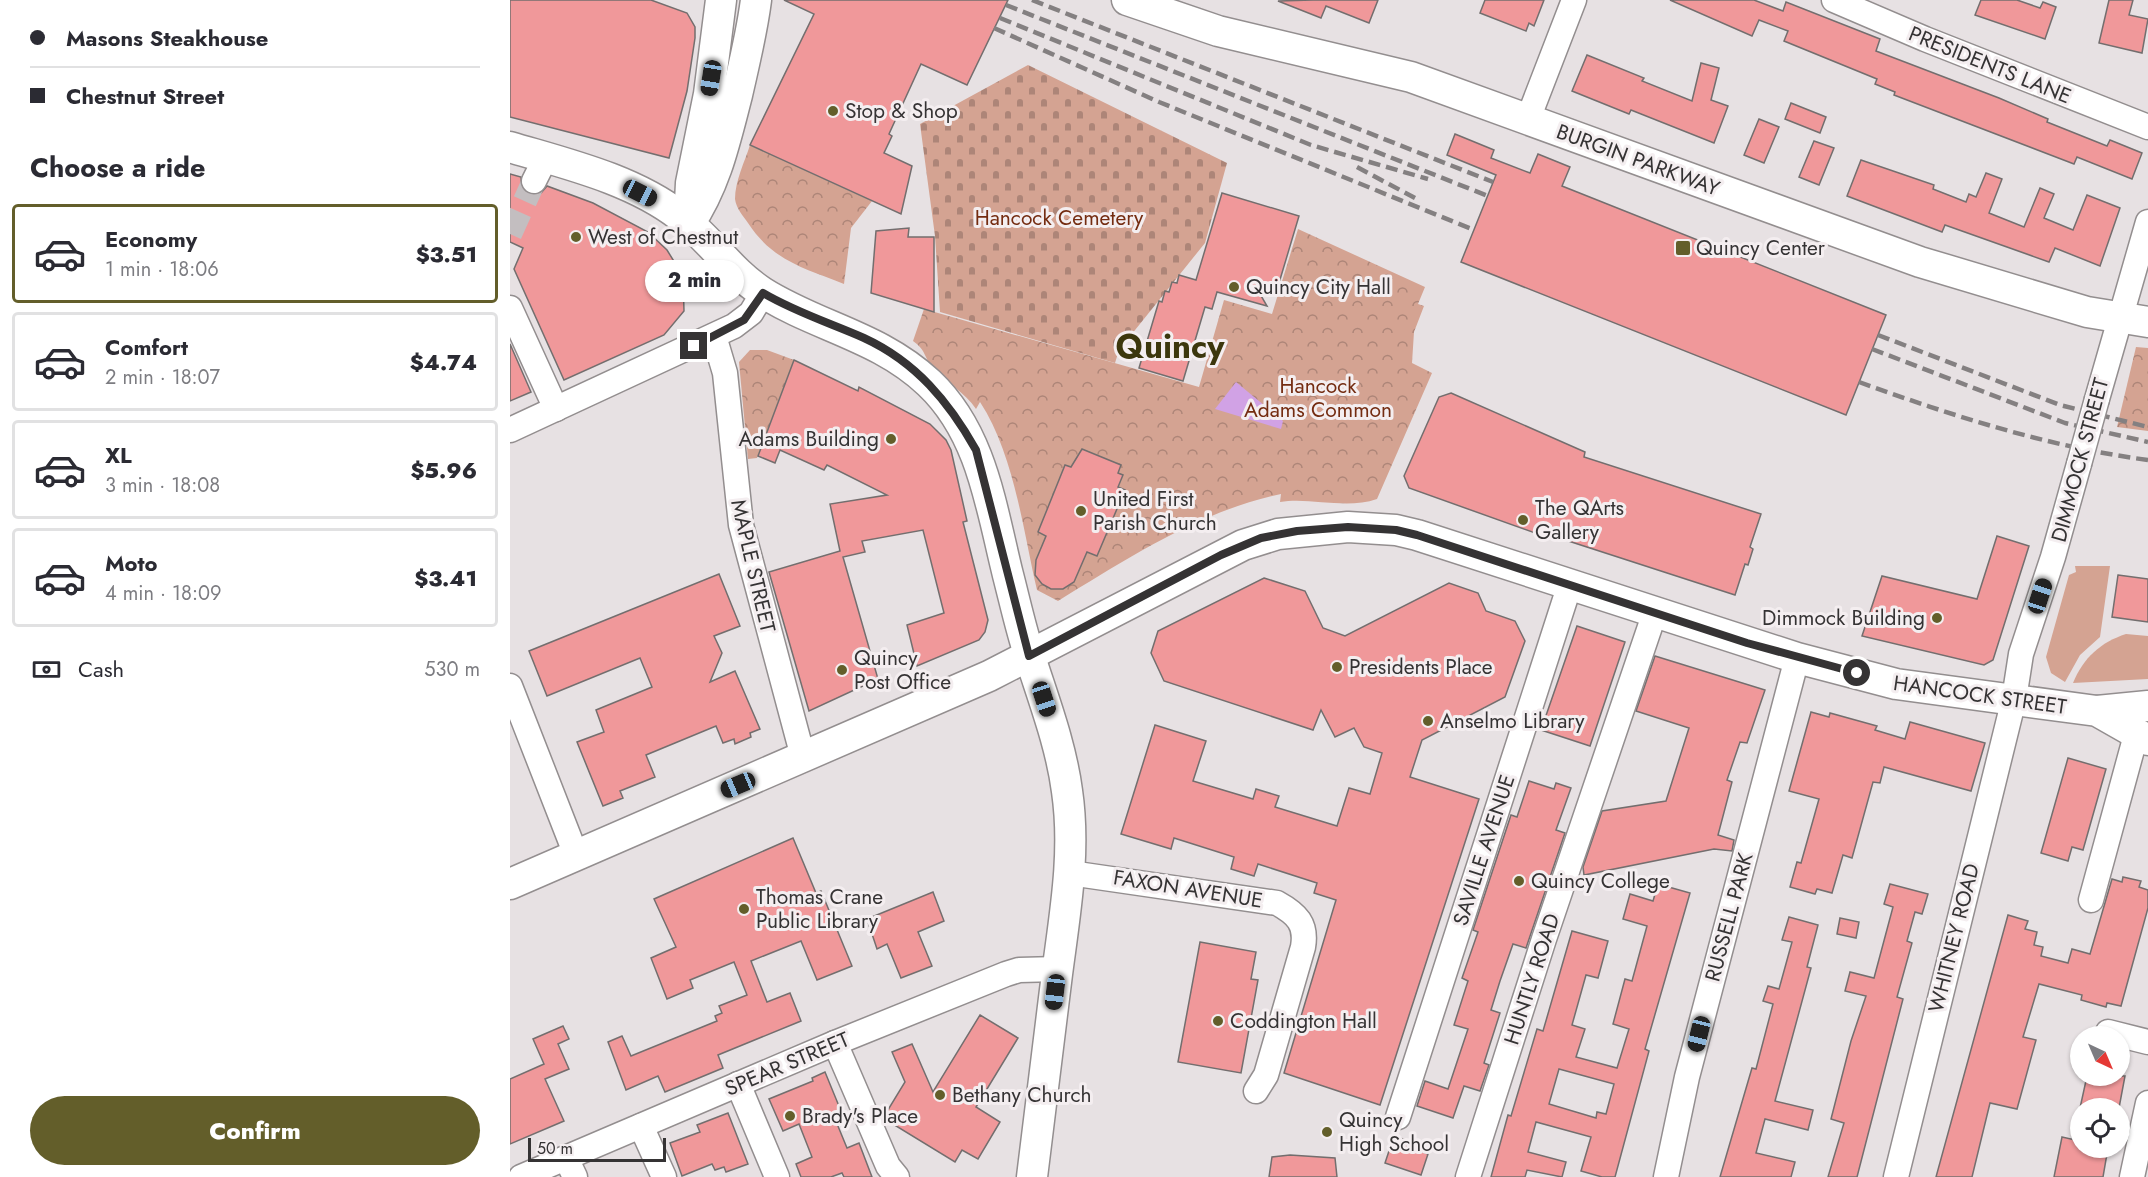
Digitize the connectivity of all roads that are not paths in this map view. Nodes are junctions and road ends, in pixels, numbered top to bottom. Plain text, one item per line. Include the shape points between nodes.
1 (721, 0) edge
2 (1127, 0) edge
3 (1574, 0) edge
4 (1834, 0) edge
5 (752, 2) edge
6 (1528, 119) junction
7 (2148, 127) edge
8 (510, 147) edge
9 (2148, 222) edge
10 (689, 224) junction
11 (763, 293) junction
12 (510, 308) edge
13 (2134, 320) edge
14 (714, 336) junction
15 (556, 409) junction
16 (510, 430) edge
17 (1570, 584) junction
18 (1655, 612) junction
19 (1029, 656) junction
20 (1797, 658) junction
21 (510, 686) edge
22 (2014, 699) junction
23 (2148, 706) edge
24 (2097, 711) junction
25 (2142, 738) edge
26 (803, 757) junction
27 (576, 855) junction
28 (1070, 873) junction
29 (510, 884) edge
30 (2091, 900) dead end
31 (1058, 969) junction
32 (2130, 1038) edge
33 (2148, 1042) edge
34 (835, 1043) junction
35 (738, 1084) junction
36 (1256, 1091) dead end
37 (2148, 1102) edge
38 (1398, 1117) dead end
39 (641, 1126) junction
40 (570, 1167) edge
41 (522, 1177) edge
42 (664, 1177) edge
43 (777, 1177) edge
44 (897, 1177) edge
45 (1032, 1177) edge
46 (1468, 1177) edge
47 (1666, 1177) edge
48 (1896, 1177) edge
49 (2132, 1177) edge

1 - 10 main road via 709,94 691,183
2 - 6 main road, BURGIN PARKWAY via 1218,31 1411,77
3 - 6 street
4 - 7 street, PRESIDENTS LANE
5 - 10 main road via 749,42 722,155 709,190
6 - 13 main road, BURGIN PARKWAY via 1893,254 2086,312
8 - 10 main road via 540,169 640,193
9 - 13 street, DIMMOCK STREET
10 - 11 main road via 726,263
11 - 14 street via 744,320
11 - 19 main road via 862,337 901,359 935,389 976,450
12 - 15 street
13 - 22 street, DIMMOCK STREET, bridge via 2097,399 2021,654
14 - 15 street
14 - 26 street, MAPLE STREET via 725,373 741,525
15 - 16 street
17 - 18 main road, HANCOCK STREET
17 - 19 main road, HANCOCK STREET via 1396,530 1348,527 1297,531 1261,538 1221,555
17 - 38 street, SAVILLE AVENUE
18 - 20 main road, HANCOCK STREET
18 - 46 street, HUNTLY ROAD
19 - 26 main road, HANCOCK STREET
19 - 28 main road via 1060,752 1068,792
20 - 22 main road, HANCOCK STREET via 1896,684
20 - 47 street, RUSSELL PARK via 1687,1077
21 - 27 street
22 - 24 main road, HANCOCK STREET
22 - 48 street, WHITNEY ROAD
23 - 24 main road
24 - 25 main road, HANCOCK STREET
25 - 30 street
26 - 27 main road, HANCOCK STREET
27 - 29 main road, HANCOCK STREET
28 - 31 main road
28 - 36 street, FAXON AVENUE via 1277,903 1300,920 1305,933 1303,947 1266,1075
31 - 34 street, SPEAR STREET via 1006,974
31 - 45 main road
32 - 33 street
34 - 35 street, SPEAR STREET
34 - 44 street via 888,1166
35 - 39 street, SPEAR STREET
35 - 43 street
37 - 49 street
39 - 40 street, SPEAR STREET
39 - 42 street
40 - 41 street, SPEAR STREET

